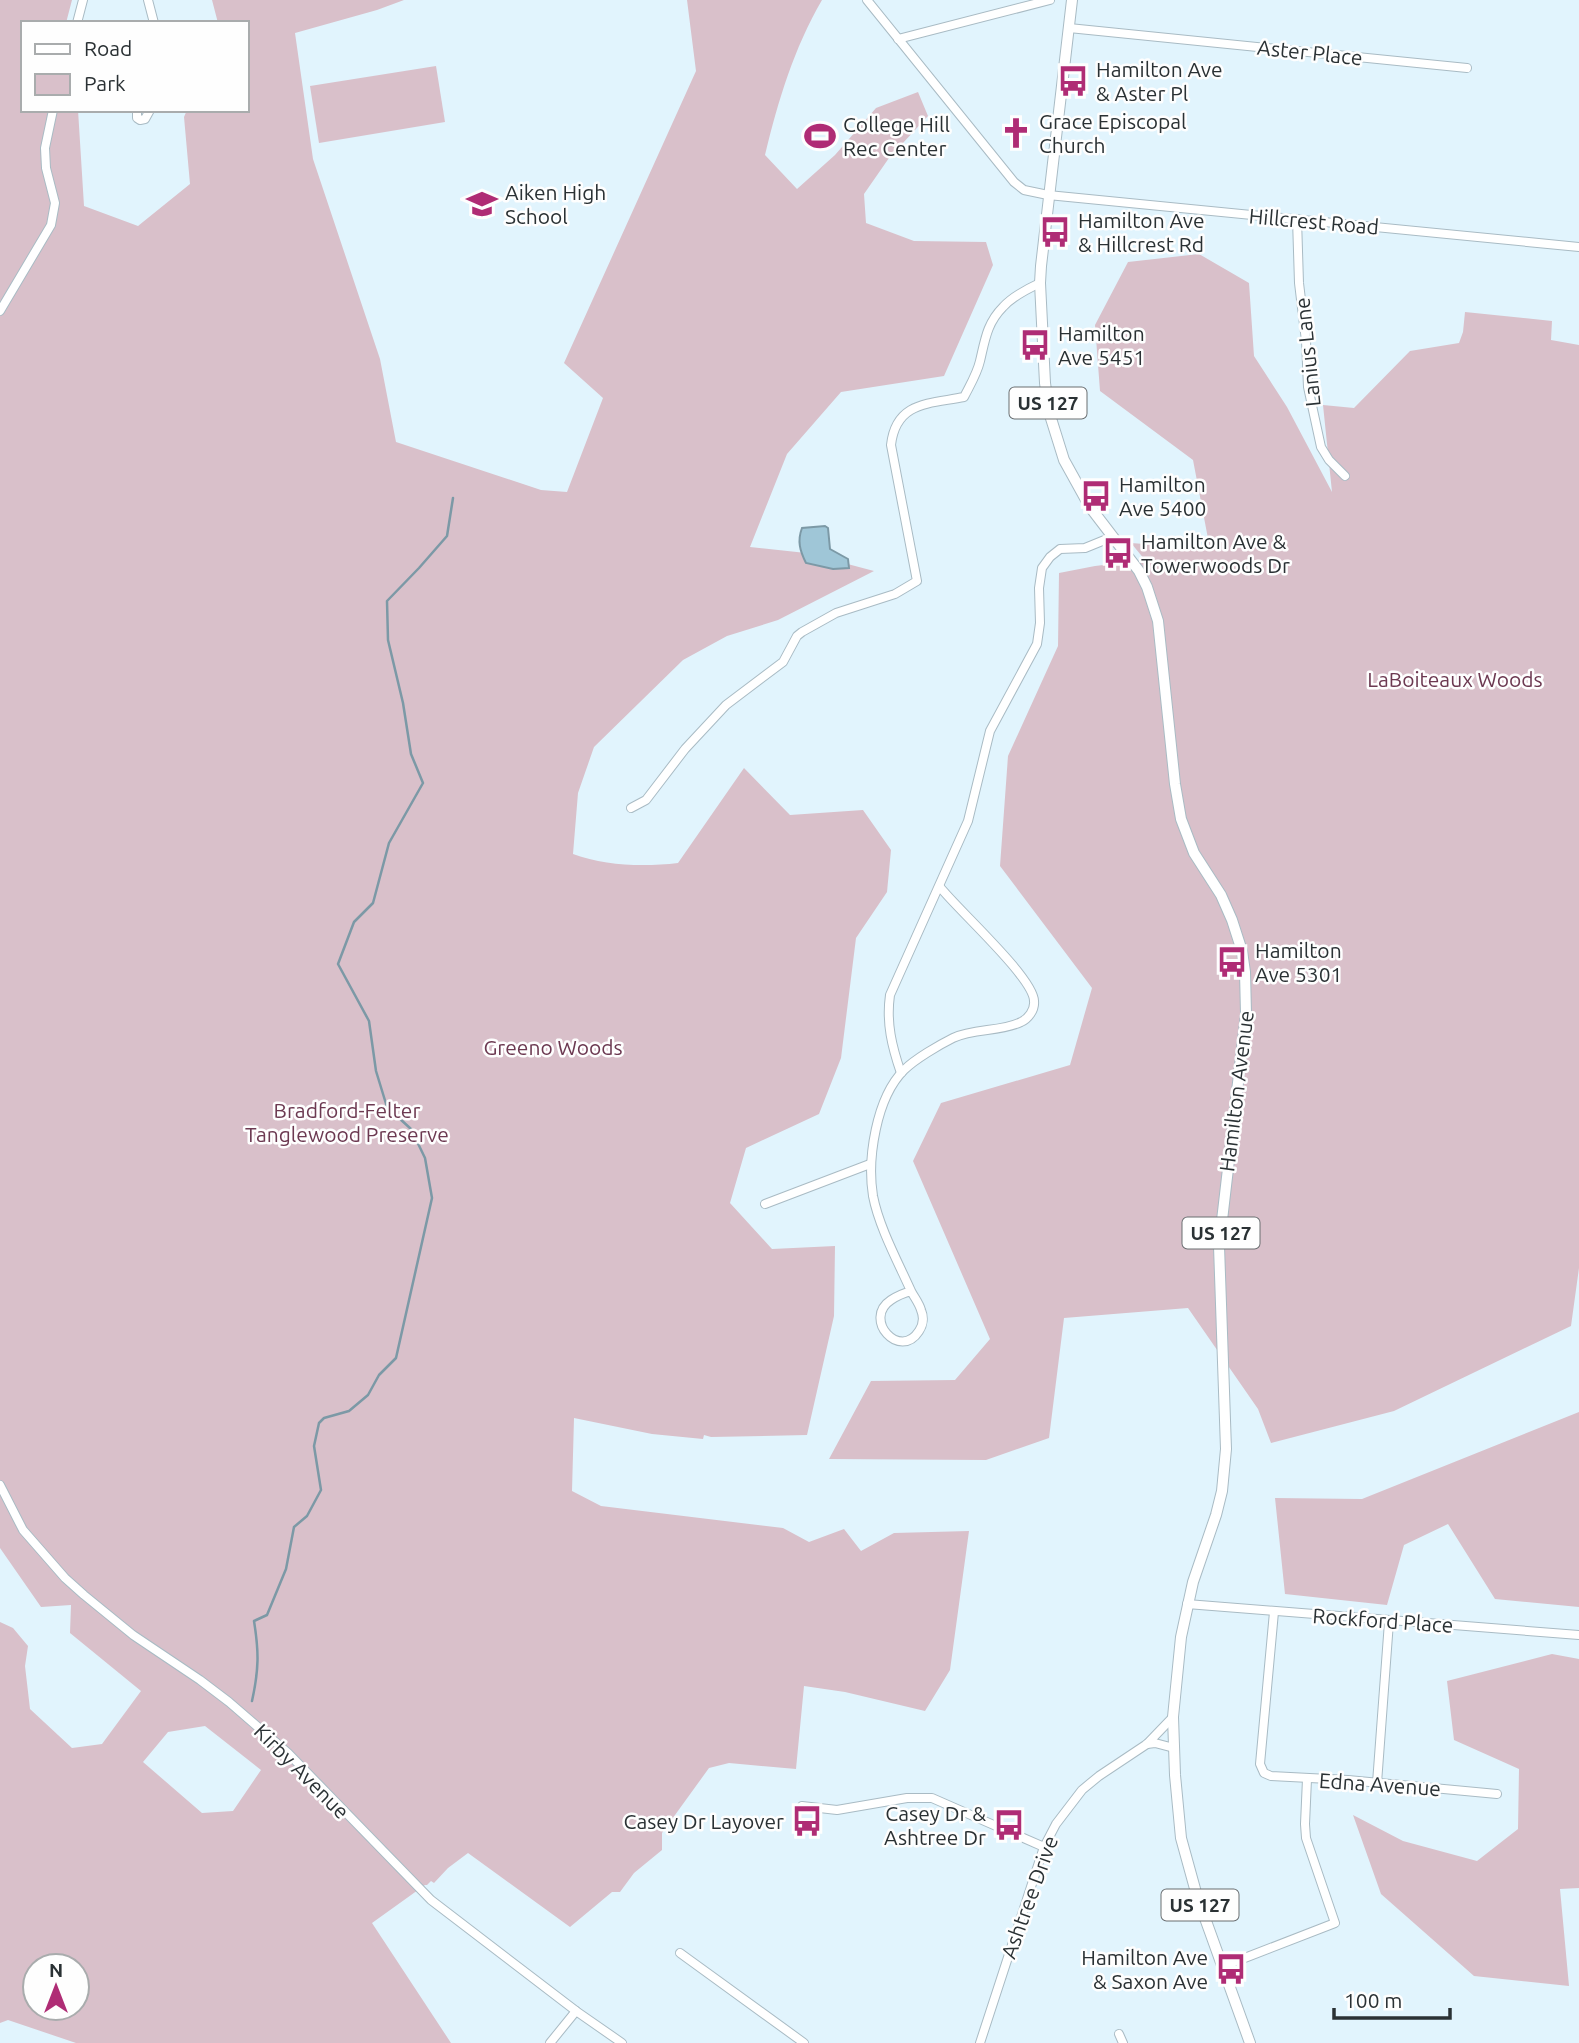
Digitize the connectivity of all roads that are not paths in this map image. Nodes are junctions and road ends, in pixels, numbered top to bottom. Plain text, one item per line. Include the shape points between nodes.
1 (83, 0) edge
2 (148, 0) edge
3 (867, 0) edge
4 (1050, 0) edge
5 (1072, 0) edge
6 (78, 21) edge
7 (153, 21) edge
8 (1069, 28) junction
9 (898, 39) junction
10 (1467, 68) dead end
11 (53, 112) edge
12 (137, 112) edge
13 (149, 112) edge
14 (1048, 195) junction
15 (1297, 219) junction
16 (1579, 247) edge
17 (1040, 283) junction
18 (0, 311) edge
19 (1345, 476) dead end
20 (1112, 537) junction
21 (631, 808) dead end
22 (940, 887) junction
23 (901, 1073) junction
24 (870, 1164) junction
25 (765, 1204) dead end
26 (911, 1291) junction
27 (0, 1485) edge
28 (1187, 1604) junction
29 (1274, 1612) junction
30 (1389, 1622) junction
31 (1579, 1635) edge
32 (1173, 1717) junction
33 (1147, 1744) junction
34 (1174, 1748) junction
35 (1307, 1779) junction
36 (1377, 1783) junction
37 (1497, 1794) dead end
38 (803, 1806) dead end
39 (1044, 1847) junction
40 (680, 1954) dead end
41 (1224, 1966) junction
42 (576, 2011) junction
43 (1118, 2034) dead end
44 (550, 2043) edge
45 (622, 2043) edge
46 (804, 2043) edge
47 (980, 2043) edge
48 (1123, 2043) edge
49 (1250, 2043) edge

1 - 6 street
2 - 7 street
3 - 9 street, Hillcrest Road
4 - 9 street
5 - 8 main road, Hamilton Avenue / US 127
8 - 10 street, Aster Place
8 - 14 main road, Hamilton Avenue / US 127
9 - 14 street, Hillcrest Road via 1014,183
11 - 18 street via 45,148 55,203 51,225
12 - 13 street via 140,120
14 - 15 street, Hillcrest Road
14 - 17 main road, Hamilton Avenue / US 127
15 - 16 street, Hillcrest Road
15 - 19 street, Lanius Lane via 1308,387 1321,447
17 - 20 main road, Hamilton Avenue / US 127 via 1045,383 1056,437 1072,478
17 - 21 street via 1004,305 994,318 964,397 914,407 893,430 891,445 917,581 895,594 836,612 802,632 783,662 726,705 646,800
20 - 22 street via 1085,548 1060,550 1042,568 1037,644 990,731 968,821
20 - 28 main road, Hamilton Avenue / US 127 via 1139,571 1154,604 1181,819 1236,930 1247,993 1219,1246 1225,1466 1216,1515
22 - 23 street via 890,996 890,1035
22 - 23 street via 1014,966 1032,992 1034,1006 1021,1022 954,1037
23 - 24 street via 879,1117
24 - 25 street
24 - 26 street via 879,1215
26 - 26 street via 890,1300 880,1315 886,1334 904,1342 914,1338 923,1320
27 - 42 street, Kirby Avenue via 23,1530 84,1595 260,1729 431,1900
28 - 29 street, Rockford Place
28 - 32 main road, Hamilton Avenue / US 127
29 - 30 street, Rockford Place
29 - 35 street, Edna Avenue via 1260,1763 1271,1776
30 - 31 street, Rockford Place
30 - 36 street
32 - 33 street, Ashtree Drive
32 - 34 main road, Hamilton Avenue / US 127
33 - 34 street
33 - 39 street, Ashtree Drive via 1082,1790
34 - 41 main road, Hamilton Avenue / US 127 via 1181,1838
35 - 36 street, Edna Avenue
35 - 41 street via 1306,1838 1335,1923
36 - 37 street, Edna Avenue
38 - 39 street via 837,1810 932,1798
39 - 47 street, Ashtree Drive
40 - 46 street
41 - 49 main road, Hamilton Avenue / US 127
42 - 44 street
42 - 45 street, Kirby Avenue
43 - 48 street

